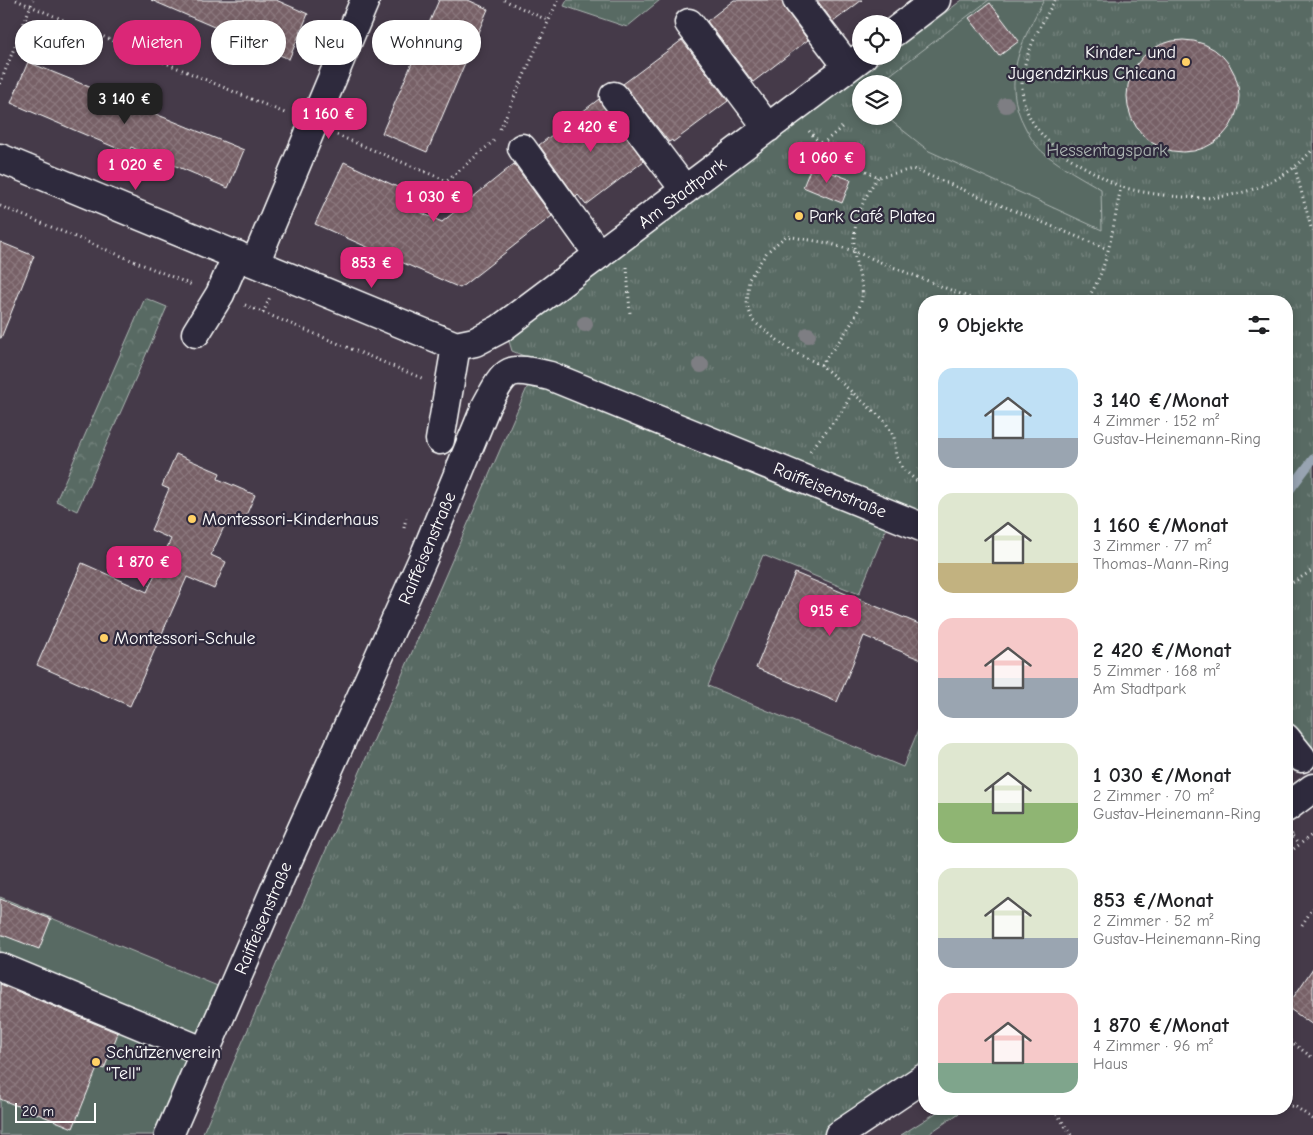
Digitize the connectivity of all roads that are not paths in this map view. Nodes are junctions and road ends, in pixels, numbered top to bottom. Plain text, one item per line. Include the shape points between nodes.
1 (797, 0) edge
2 (936, 0) edge
3 (360, 2) edge
4 (689, 23) dead end
5 (902, 26) edge
6 (852, 59) edge
7 (852, 64) edge
8 (614, 96) dead end
9 (768, 128) junction
10 (522, 148) dead end
11 (0, 158) edge
12 (685, 190) junction
13 (599, 255) junction
14 (246, 259) junction
15 (196, 333) dead end
16 (456, 346) junction
17 (440, 440) dead end
18 (918, 526) edge
19 (1313, 788) edge
20 (1293, 803) edge
21 (0, 967) edge
22 (205, 1052) junction
23 (918, 1082) edge
24 (169, 1135) edge
25 (839, 1135) edge

1 - 6 street
2 - 5 street
3 - 14 street via 312,124
4 - 9 street
7 - 9 street, Am Stadtpark
8 - 12 street
9 - 12 street, Am Stadtpark
10 - 13 street
11 - 14 street
12 - 13 street, Am Stadtpark
13 - 16 street, Am Stadtpark via 500,329 475,342
14 - 15 street
14 - 16 street
16 - 17 street
18 - 22 street, Raiffeisenstraße via 550,376 520,369 508,372 486,406 426,552
19 - 20 street
21 - 22 street
22 - 24 street, Raiffeisenstraße
23 - 25 street

